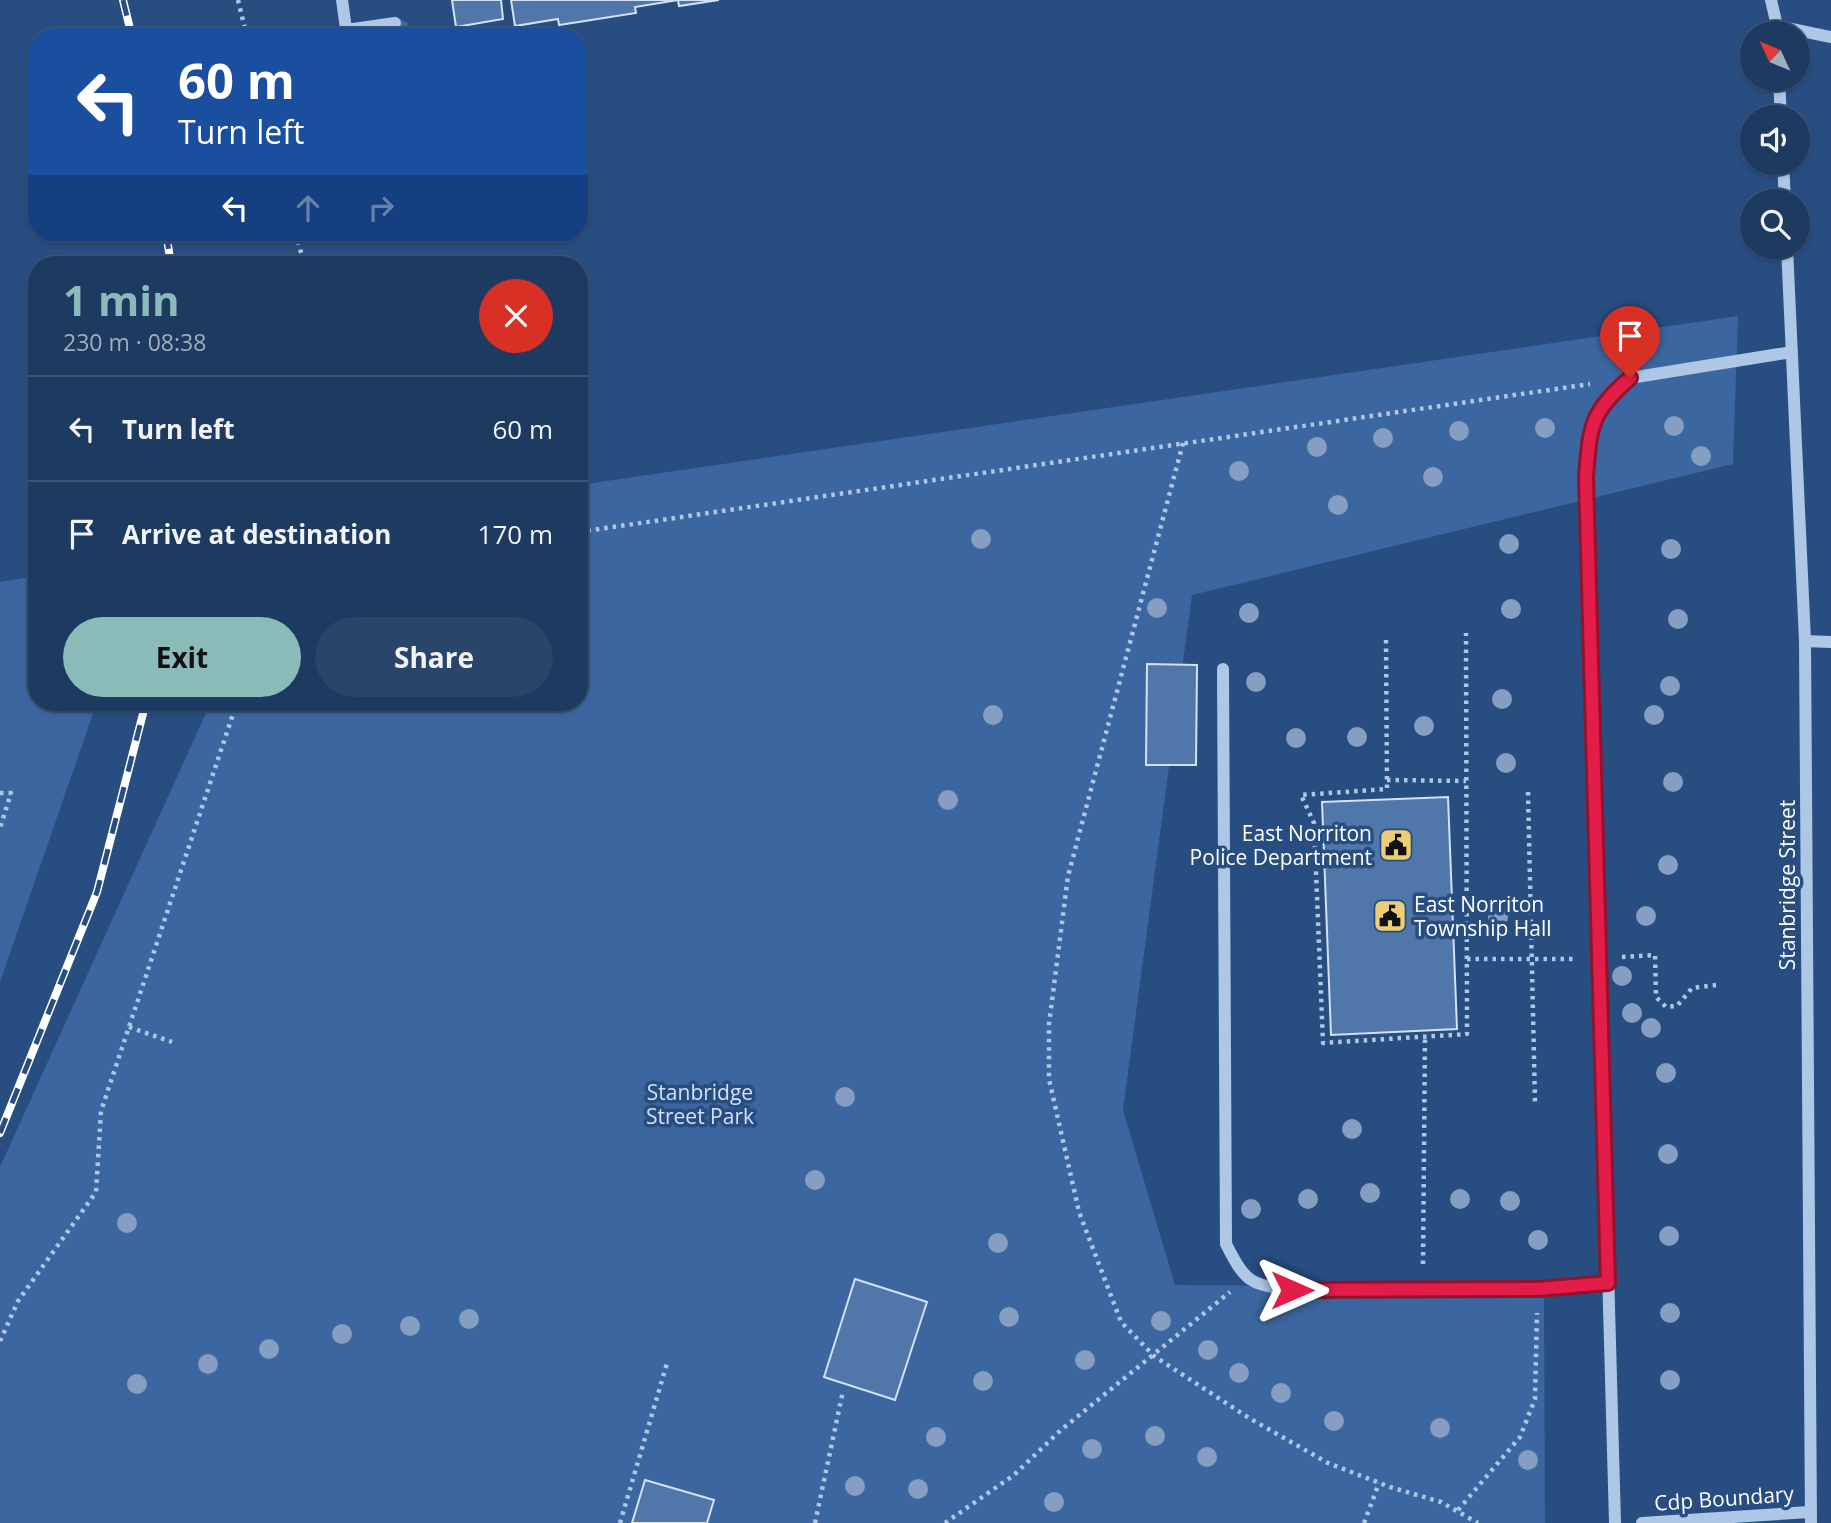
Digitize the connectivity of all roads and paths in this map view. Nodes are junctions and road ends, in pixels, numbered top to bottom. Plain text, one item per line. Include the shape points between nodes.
1 (238, 0) edge
2 (342, 0) edge
3 (1773, 0) edge
4 (1776, 21) edge
5 (395, 23) tunnel mouth
6 (245, 28) edge
7 (346, 28) edge
8 (371, 28) edge
9 (1810, 34) edge
10 (1831, 37) edge
11 (1788, 259) edge
12 (1792, 352) junction
13 (1630, 378) junction
14 (1183, 443) junction
15 (588, 531) edge
16 (1466, 634) dead end
17 (1386, 640) dead end
18 (1805, 640) junction
19 (1831, 642) edge
20 (1223, 669) dead end
21 (234, 711) edge
22 (1387, 780) junction
23 (1466, 781) junction
24 (0, 793) edge
25 (1528, 793) dead end
26 (0, 828) edge
27 (129, 1027) junction
28 (1425, 1037) junction
29 (172, 1042) dead end
30 (1535, 1102) dead end
31 (1247, 1277) junction
32 (1608, 1283) junction
33 (1422, 1289) junction
34 (1538, 1289) junction
35 (0, 1340) edge
36 (1153, 1356) junction
37 (668, 1360) dead end
38 (843, 1391) dead end
39 (1378, 1483) junction
40 (1458, 1510) junction
41 (1810, 1517) edge
42 (620, 1523) edge
43 (815, 1523) edge
44 (946, 1523) edge
45 (1364, 1523) edge
46 (1478, 1523) edge
47 (1615, 1523) edge
48 (1642, 1523) edge

1 - 6 path
2 - 7 street
3 - 4 street
5 - 8 street
9 - 10 street
11 - 12 street, Stanbridge Street
12 - 13 street
12 - 18 street, Stanbridge Street
13 - 14 path
13 - 32 street via 1596,414 1586,477
14 - 15 path
14 - 36 path via 1068,876 1049,1024 1049,1079 1079,1212 1121,1322
16 - 23 path
17 - 22 path
18 - 19 street
18 - 41 street, Stanbridge Street
20 - 31 street via 1226,1244
21 - 27 path
22 - 23 path
22 - 28 path via 1387,789 1301,794 1314,823 1323,1043
23 - 28 path via 1467,1034
24 - 26 path via 11,793
25 - 30 path
27 - 29 path
27 - 35 path via 102,1111 96,1192 18,1301
28 - 33 path
31 - 33 street via 1255,1285 1292,1290
31 - 36 path
32 - 34 street
32 - 47 street
33 - 34 street
34 - 40 path via 1535,1399 1520,1437
36 - 39 path via 1249,1418
36 - 44 path via 1061,1430 1014,1475
37 - 42 path
38 - 43 path
39 - 40 path
39 - 45 path
40 - 46 path
41 - 48 street, Cdp Boundary

